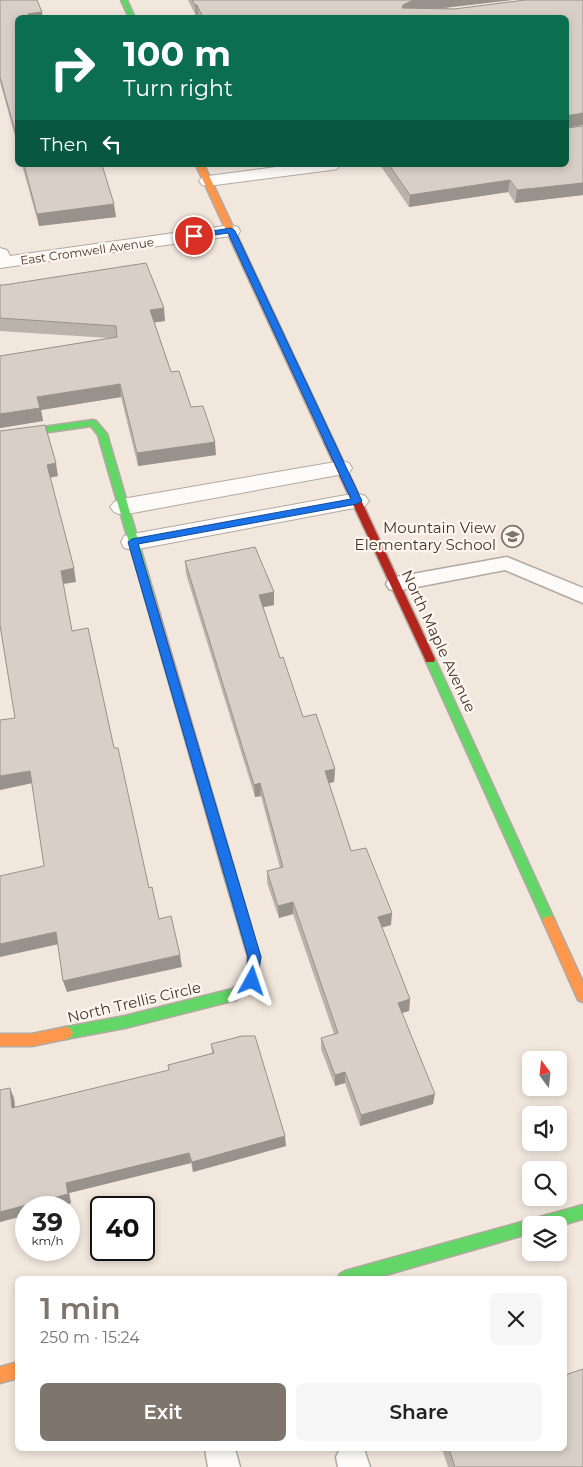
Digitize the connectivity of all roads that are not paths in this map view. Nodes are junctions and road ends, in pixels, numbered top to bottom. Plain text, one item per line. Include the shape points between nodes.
1 (124, 0) edge
2 (131, 15) edge
3 (201, 167) edge
4 (316, 167) edge
5 (208, 181) junction
6 (231, 231) junction
7 (1, 258) edge
8 (0, 436) edge
9 (341, 468) junction
10 (221, 490) junction
11 (357, 501) junction
12 (122, 507) junction
13 (234, 524) junction
14 (132, 542) junction
15 (396, 584) junction
16 (583, 596) edge
17 (583, 996) edge
18 (0, 1040) edge
19 (583, 1212) edge
20 (567, 1216) edge
21 (522, 1229) edge
22 (356, 1276) edge
23 (15, 1371) edge
24 (0, 1375) edge
25 (220, 1451) edge
26 (224, 1467) edge

1 - 2 street
3 - 5 street, North Maple Avenue
4 - 5 street
5 - 6 street, North Maple Avenue
6 - 7 street, East Cromwell Avenue
6 - 9 street, North Maple Avenue
8 - 12 street, North Trellis Circle via 94,423 102,434
9 - 10 street
9 - 11 street, North Maple Avenue
10 - 12 street
10 - 13 street
11 - 13 street
11 - 15 street, North Maple Avenue
12 - 14 street, North Trellis Circle
13 - 14 street
14 - 18 street, North Trellis Circle via 254,957 252,981 236,994 125,1022 32,1040
15 - 16 lane via 507,563
15 - 17 street, North Maple Avenue
19 - 20 street
21 - 22 street
23 - 24 street
25 - 26 lane

